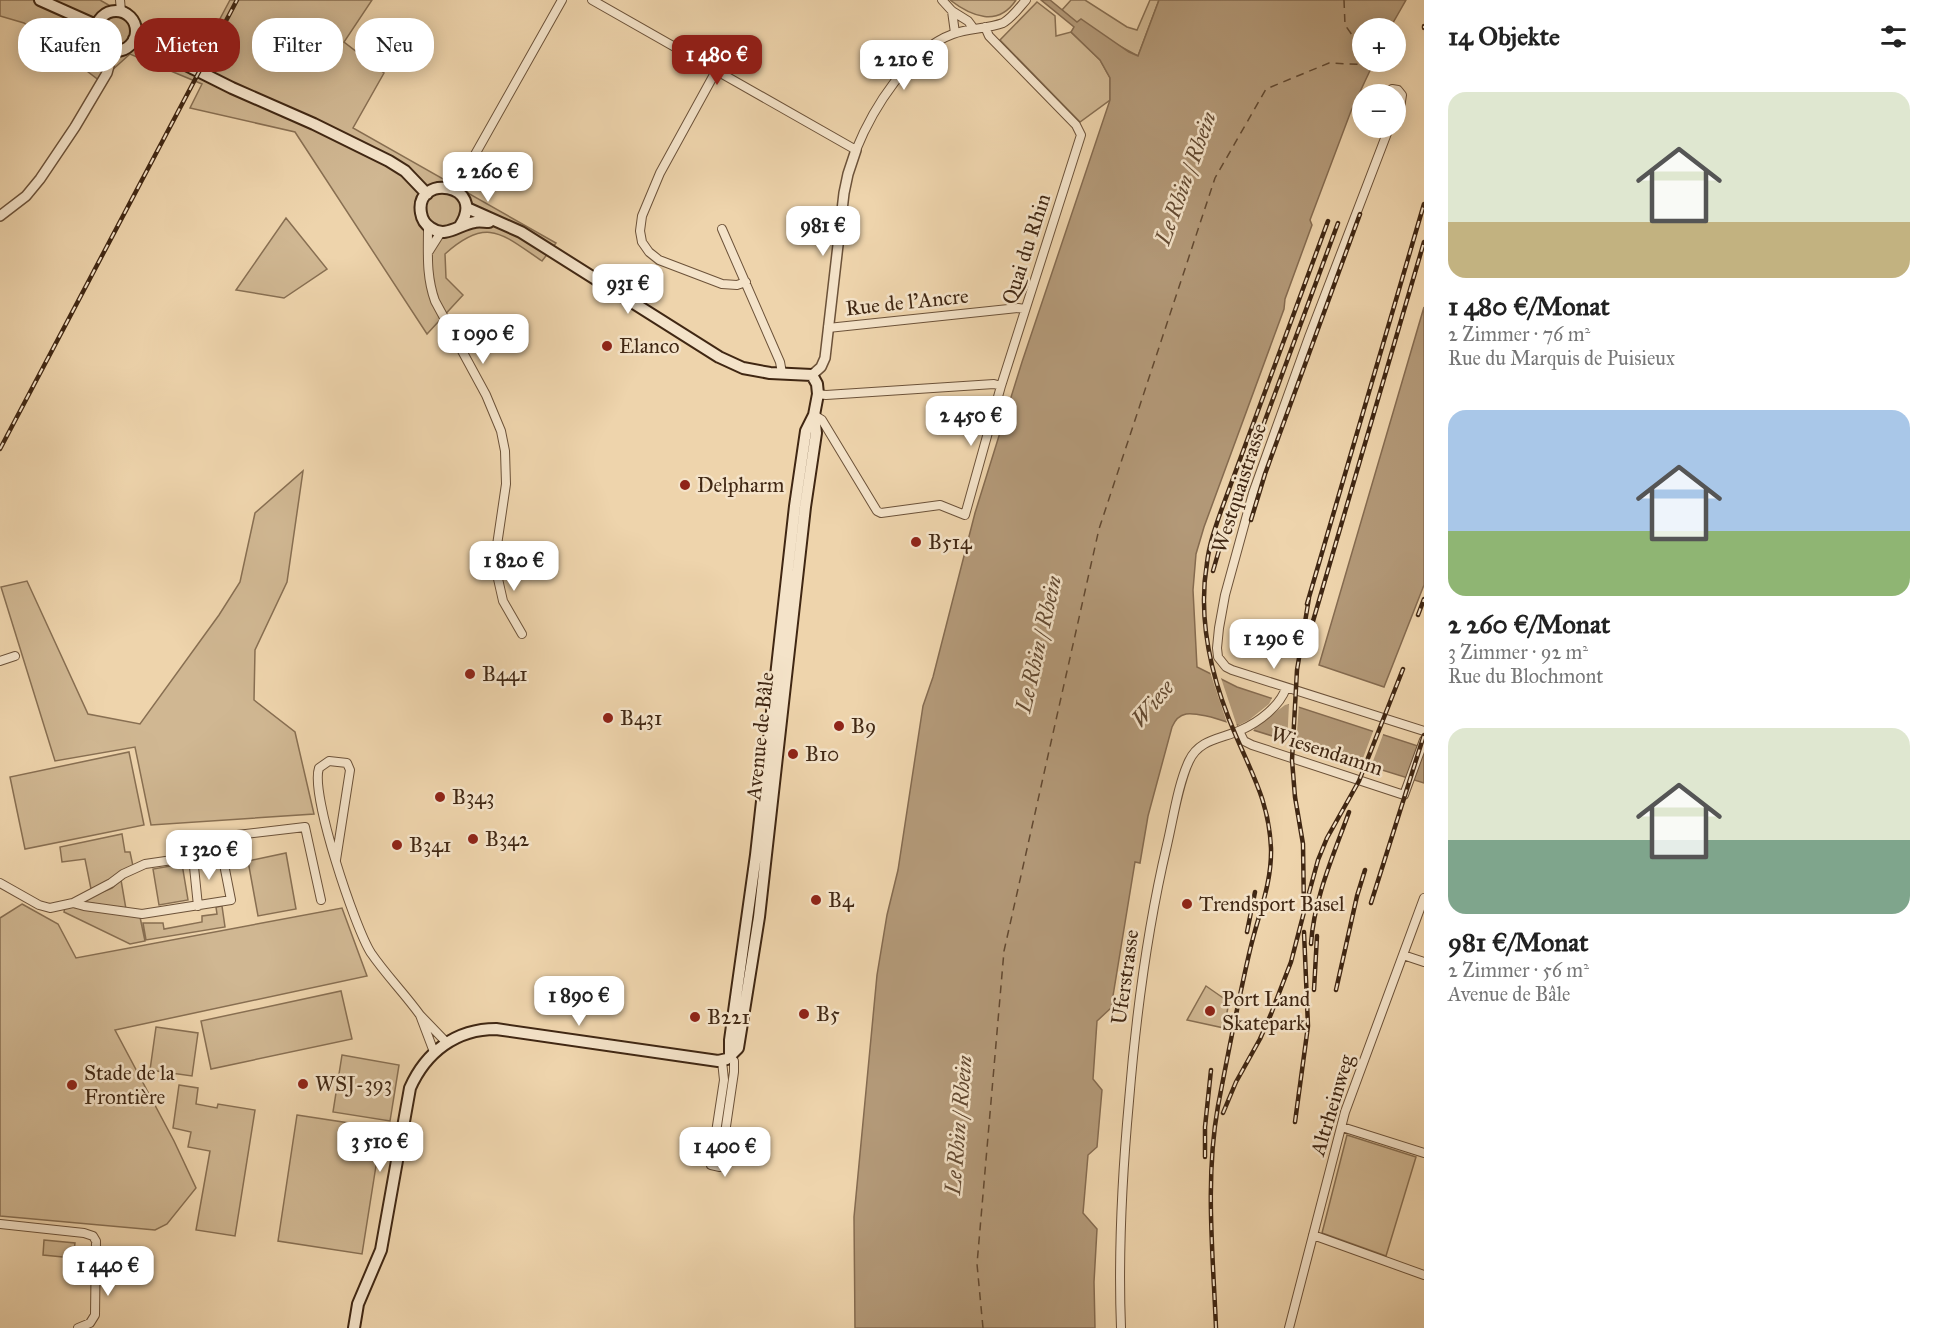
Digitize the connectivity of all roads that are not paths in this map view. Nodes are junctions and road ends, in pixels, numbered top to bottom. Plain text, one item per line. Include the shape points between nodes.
1 (40, 0) edge
2 (562, 0) edge
3 (592, 0) edge
4 (942, 0) edge
5 (1023, 3) edge
6 (121, 5) edge
7 (952, 11) junction
8 (80, 18) edge
9 (101, 18) edge
10 (134, 22) edge
11 (985, 27) junction
12 (974, 29) junction
13 (955, 33) junction
14 (134, 39) edge
15 (122, 50) edge
16 (716, 71) junction
17 (107, 72) edge
18 (200, 72) edge
19 (1385, 138) edge
20 (856, 150) junction
21 (455, 190) junction
22 (427, 194) junction
23 (466, 208) junction
24 (0, 216) edge
25 (498, 222) junction
26 (460, 226) junction
27 (428, 227) junction
28 (722, 229) dead end
29 (441, 232) junction
30 (428, 252) junction
31 (746, 282) junction
32 (1025, 309) junction
33 (828, 328) junction
34 (782, 373) junction
35 (812, 375) junction
36 (1001, 386) junction
37 (818, 394) junction
38 (814, 415) junction
39 (522, 634) dead end
40 (15, 656) dead end
41 (0, 661) edge
42 (1286, 688) junction
43 (1241, 730) junction
44 (1424, 731) edge
45 (1424, 741) edge
46 (221, 849) junction
47 (193, 857) junction
48 (336, 860) junction
49 (0, 884) edge
50 (1424, 898) edge
51 (321, 900) dead end
52 (73, 903) junction
53 (198, 906) junction
54 (1403, 955) junction
55 (1424, 962) edge
56 (420, 1015) junction
57 (447, 1043) junction
58 (434, 1052) junction
59 (723, 1060) junction
60 (1342, 1127) junction
61 (1424, 1153) edge
62 (0, 1224) edge
63 (1313, 1235) junction
64 (1424, 1275) edge
65 (78, 1328) edge
66 (354, 1328) edge
67 (1121, 1328) edge
68 (1289, 1328) edge

1 - 8 main road
2 - 21 street
3 - 16 street
4 - 7 street
5 - 11 street via 1003,22
6 - 9 main road
6 - 10 main road
7 - 12 street
7 - 13 street
11 - 12 street
11 - 32 street, Quai du Rhin via 1081,135
12 - 13 street
13 - 20 street via 921,55 899,76 869,121
14 - 15 main road
16 - 20 street
16 - 31 street via 660,173 640,231 642,242 658,260 722,284
17 - 24 street via 40,179
18 - 22 main road via 389,161
19 - 42 street, Westquaistrasse via 1253,493 1221,611 1217,648 1221,662 1232,670
20 - 33 street via 844,193
21 - 22 main road via 440,187
21 - 23 main road
22 - 27 main road via 421,207
23 - 25 main road
23 - 26 main road
25 - 26 main road
25 - 34 main road via 531,238 719,357 743,368
26 - 29 main road
27 - 29 main road
27 - 30 street
28 - 31 street
29 - 30 street
30 - 39 street via 429,285 435,301 501,431 506,484 496,570 503,601
31 - 34 street
32 - 33 street, Rue de l'Ancre
32 - 36 street, Quai du Rhin
33 - 35 street via 825,358
34 - 35 main road
35 - 37 main road, Avenue de Bâle
36 - 37 street
36 - 38 street, Quai du Rhin via 965,515 940,505 877,511 822,420
37 - 38 main road, Avenue de Bâle
38 - 59 main road, Avenue de Bâle via 806,431 795,506 753,917
40 - 41 street
42 - 43 street, Uferstrasse via 1278,704
42 - 44 street, Westquaistrasse
43 - 45 street, Wiesendamm via 1244,741 1404,795
43 - 67 street, Uferstrasse via 1209,740 1189,761 1159,879 1136,1014 1123,1166
46 - 47 street
46 - 51 street via 237,835 305,827
46 - 53 street via 231,900
47 - 52 street via 145,864
47 - 53 street
48 - 48 street via 322,812 317,773 326,762 347,763 350,777
48 - 56 street via 362,938
49 - 52 street via 50,908
50 - 54 street, Altrheinweg
52 - 53 street via 142,914
54 - 55 street
54 - 60 street, Altrheinweg
56 - 57 street
56 - 58 street
57 - 58 main road
57 - 59 main road via 472,1032 496,1029
58 - 66 main road via 410,1088 381,1250 358,1304
59 - 59 street, Avenue de Bâle via 724,1080 711,1165 720,1167 734,1072 734,1061
60 - 61 street
60 - 63 street, Altrheinweg
62 - 65 street via 93,1236 95,1315 90,1323
63 - 64 street
63 - 68 street, Altrheinweg

